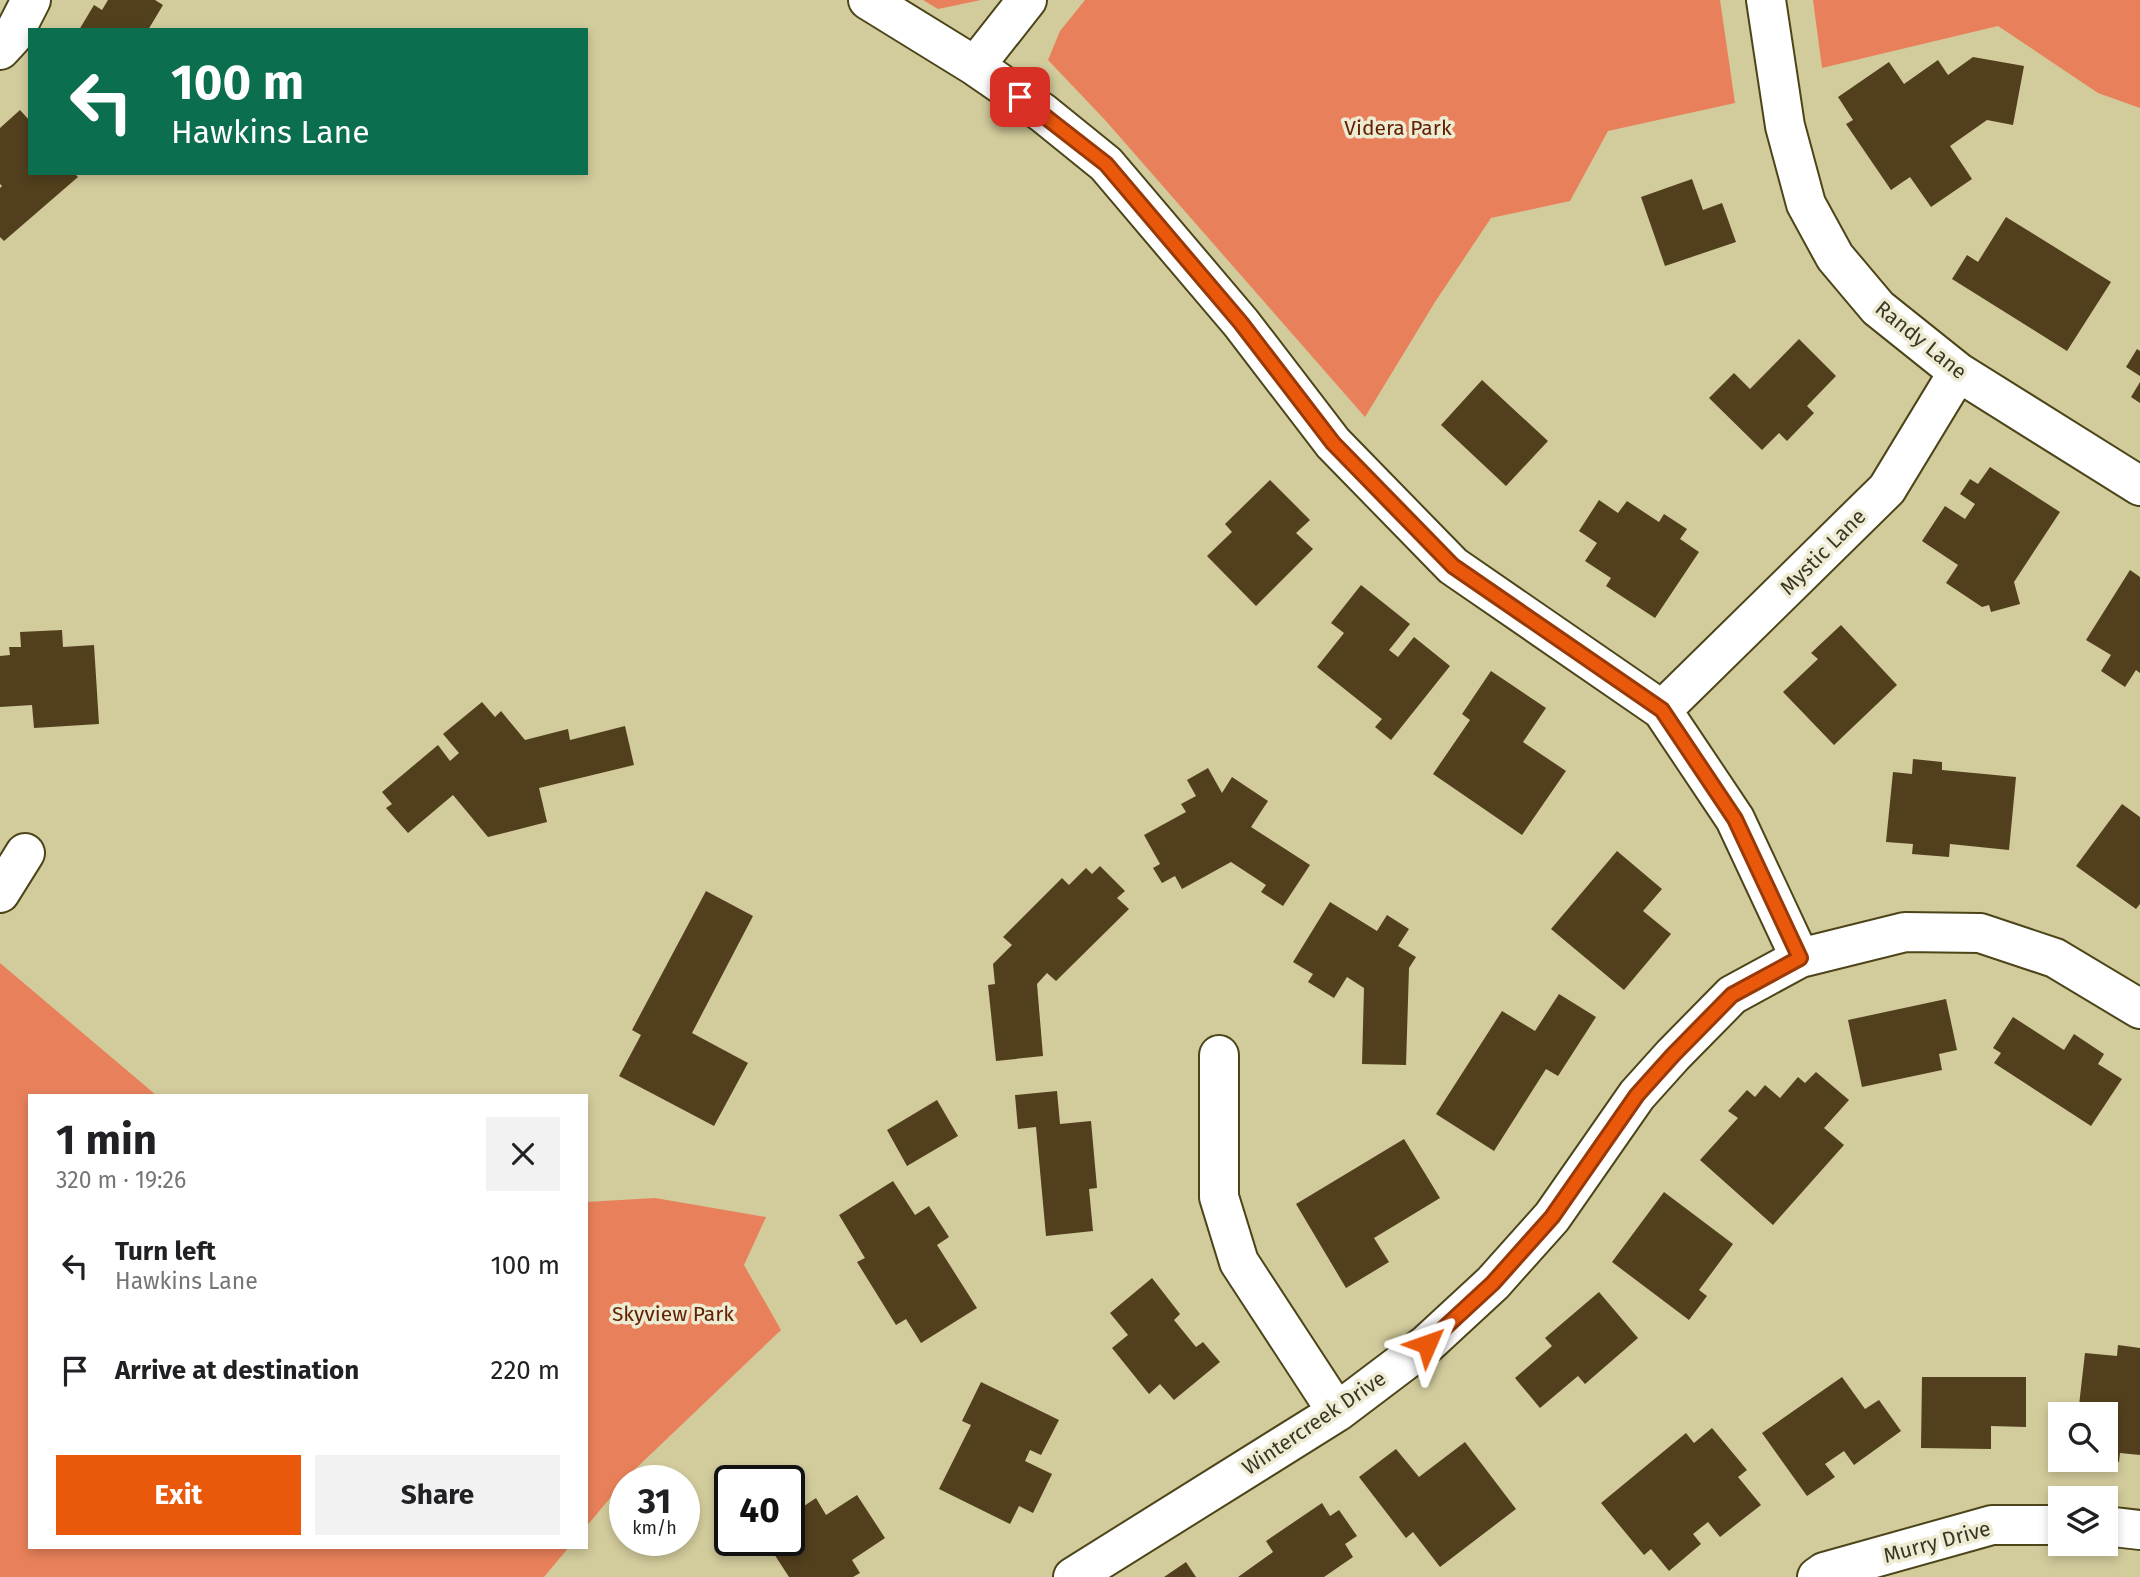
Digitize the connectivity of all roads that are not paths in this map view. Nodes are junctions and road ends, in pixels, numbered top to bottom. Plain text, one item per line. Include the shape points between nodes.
1 (31, 0) edge
2 (868, 0) edge
3 (1027, 0) edge
4 (1766, 0) edge
5 (0, 50) edge
6 (975, 66) junction
7 (1958, 372) junction
8 (2140, 486) edge
9 (1662, 710) junction
10 (25, 853) dead end
11 (0, 893) edge
12 (1800, 958) junction
13 (2140, 1009) edge
14 (1219, 1055) dead end
15 (1337, 1412) junction
16 (2048, 1525) edge
17 (2118, 1527) edge
18 (2140, 1530) edge
19 (1073, 1577) edge
20 (1817, 1577) edge

1 - 5 street
2 - 6 street
3 - 6 street
4 - 7 street, Randy Lane via 1785,126 1806,204 1836,257 1878,308
6 - 9 street via 1106,164 1241,323 1333,443 1453,566
7 - 8 street, Randy Lane
7 - 9 street, Mystic Lane via 1887,489
9 - 12 street via 1735,819
10 - 11 street
12 - 13 street, Wintercreek Drive via 1905,932 1980,933 2055,958
12 - 15 street, Wintercreek Drive via 1732,995 1637,1095 1552,1217 1493,1283 1427,1344
14 - 15 street via 1219,1197 1239,1262
15 - 19 street, Wintercreek Drive
16 - 20 street, Murry Drive via 1992,1525
17 - 18 street

